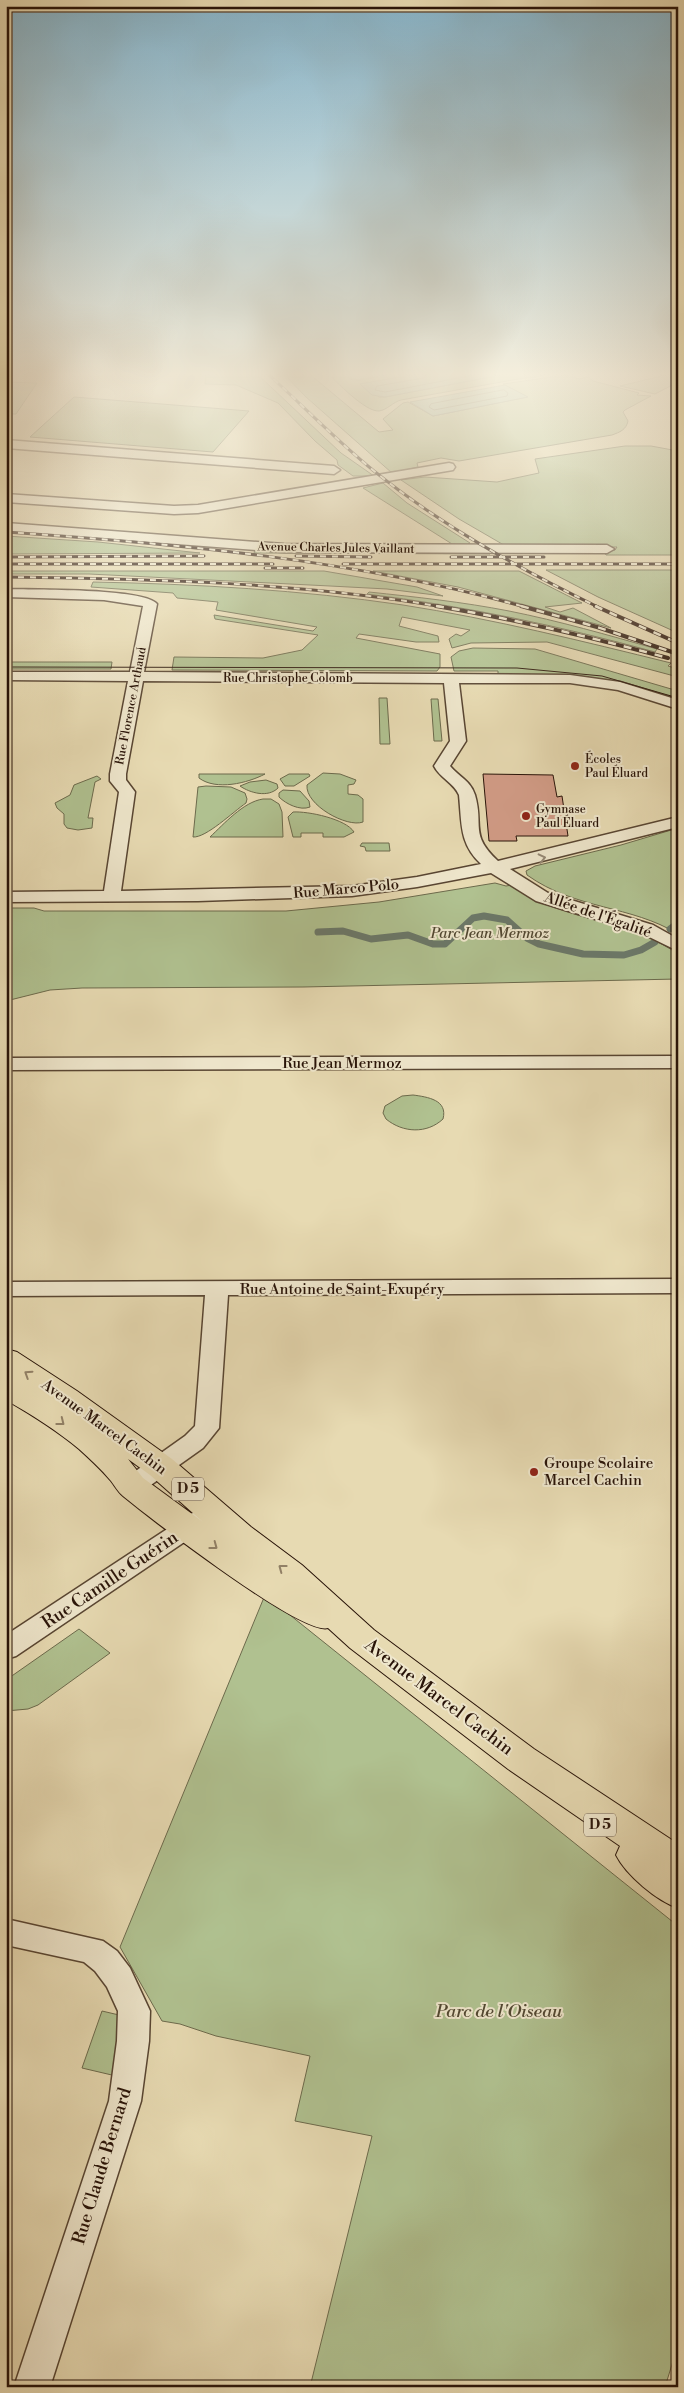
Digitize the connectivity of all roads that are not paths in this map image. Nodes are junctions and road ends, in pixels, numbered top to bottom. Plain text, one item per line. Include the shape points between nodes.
1 (357, 483) edge
2 (6, 498) edge
3 (160, 510) junction
4 (6, 526) edge
5 (138, 537) junction
6 (607, 549) dead end
7 (6, 593) edge
8 (6, 676) edge
9 (136, 676) junction
10 (449, 678) junction
11 (678, 705) edge
12 (678, 822) edge
13 (494, 867) junction
14 (6, 896) edge
15 (112, 896) junction
16 (678, 946) edge
17 (678, 1062) edge
18 (6, 1064) edge
19 (678, 1286) edge
20 (6, 1289) edge
21 (217, 1290) junction
22 (6, 1359) edge
23 (6, 1385) edge
24 (161, 1467) junction
25 (132, 1486) junction
26 (201, 1519) junction
27 (6, 1649) edge
28 (522, 1759) junction
29 (678, 1865) edge
30 (678, 1892) edge
31 (6, 1932) edge
32 (32, 2387) edge

1 - 3 street via 198,508
2 - 3 street
3 - 5 street
4 - 5 street, Avenue Charles Jules Vaillant
5 - 6 street, Avenue Charles Jules Vaillant via 284,548
7 - 9 street, Rue Florence Arthaud via 115,597 148,602 150,607
8 - 9 street, Rue Christophe Colomb
9 - 10 street, Rue Christophe Colomb
9 - 15 street, Rue Florence Arthaud via 118,774 118,781 126,792
10 - 11 street, Rue Christophe Colomb via 570,679 620,686
10 - 13 street, Allée de l'Égalité via 453,685 458,741 442,766 468,795 472,841
13 -> 12 street, Rue Marco Polo via 567,852
13 - 15 street, Rue Marco Polo via 352,891
13 - 16 street, Allée de l'Égalité via 542,897 647,930
14 - 15 street, Rue Marco Polo
17 - 18 street, Rue Jean Mermoz
19 - 21 street, Rue Antoine de Saint-Exupéry
20 - 21 street, Rue Antoine de Saint-Exupéry
21 - 24 street via 207,1428
24 -> 22 main road, Avenue Marcel Cachin / D 5
23 -> 25 main road, Avenue Marcel Cachin / D 5 via 49,1412 102,1453 124,1473
24 - 25 street
24 - 26 main road, Avenue Marcel Cachin / D 5
25 - 26 main road, Avenue Marcel Cachin / D 5
26 - 27 street, Rue Camille Guérin
26 - 28 main road, Avenue Marcel Cachin / D 5 via 280,1594 357,1636
28 - 29 main road, Avenue Marcel Cachin / D 5
28 - 30 main road, Avenue Marcel Cachin / D 5
31 - 32 street, Rue Claude Bernard via 92,1950 119,1978 134,2011 125,2101

